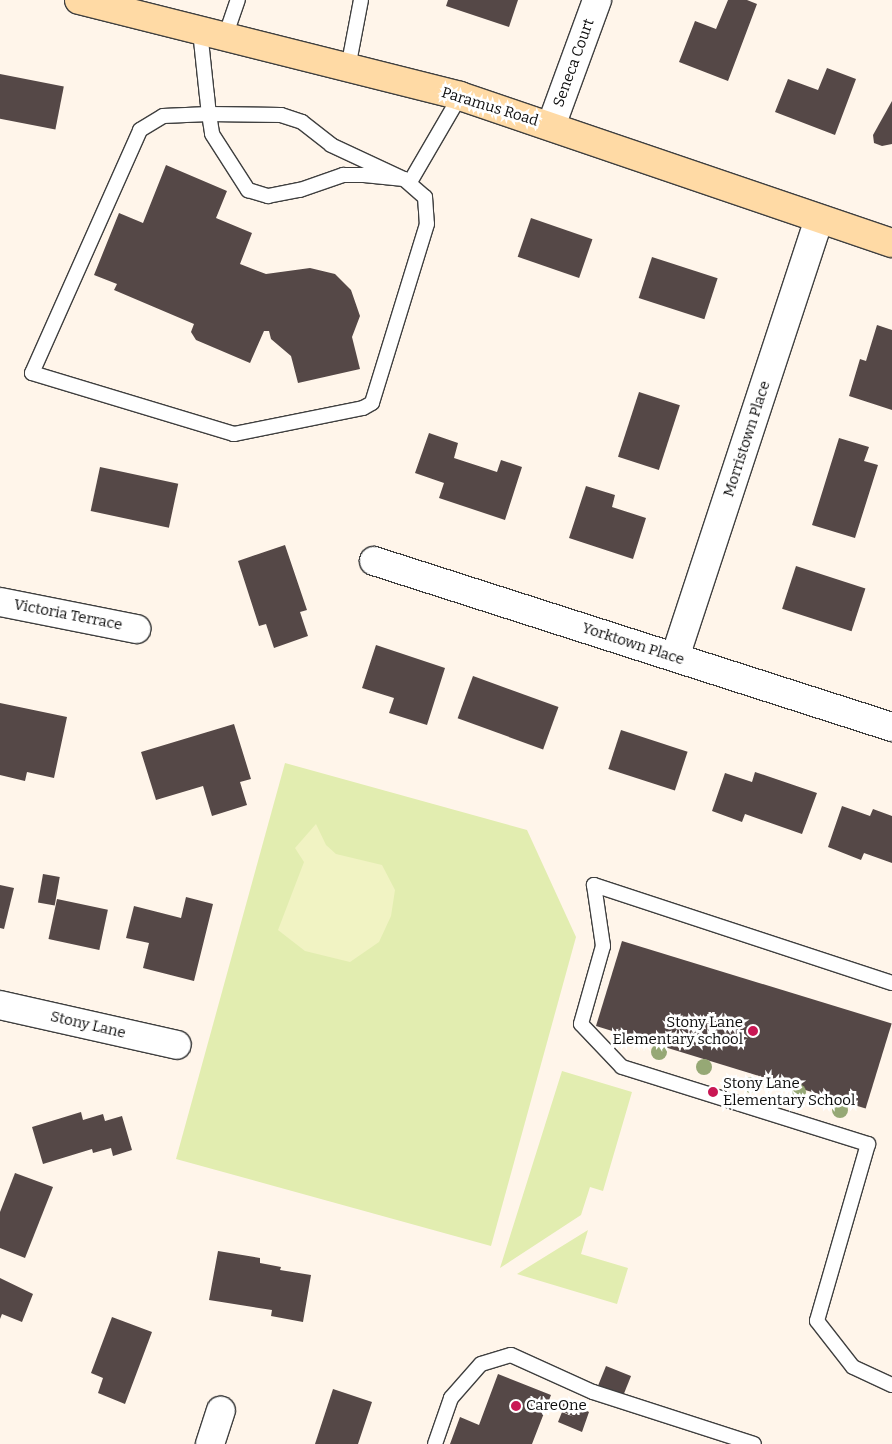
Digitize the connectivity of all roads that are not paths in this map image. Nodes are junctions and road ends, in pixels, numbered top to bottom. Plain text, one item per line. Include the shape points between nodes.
1 (79, 0) edge
2 (238, 0) edge
3 (361, 0) edge
4 (597, 0) edge
5 (212, 34) junction
6 (348, 68) junction
7 (460, 96) junction
8 (209, 114) junction
9 (551, 126) junction
10 (407, 180) junction
11 (819, 220) junction
12 (892, 243) edge
13 (374, 561) dead end
14 (0, 602) edge
15 (136, 629) dead end
16 (675, 657) junction
17 (892, 727) edge
18 (892, 983) edge
19 (0, 1005) edge
20 (177, 1045) dead end
21 (892, 1385) edge
22 (221, 1411) dead end
23 (210, 1444) edge
24 (435, 1444) edge
25 (754, 1444) edge

1 - 5 main road, Paramus Road
2 - 5 lane
3 - 6 lane
4 - 9 street, Seneca Court
5 - 6 main road, Paramus Road
5 - 8 lane via 207,96
6 - 7 main road, Paramus Road
7 - 9 main road, Paramus Road
7 - 10 lane
8 - 10 lane via 281,115 295,119 331,145
8 - 10 lane via 212,134 248,190 257,194 268,196 300,190 343,175
8 - 10 lane via 163,116 140,130 32,374 234,434 363,408 372,402 427,224 425,197
9 - 11 main road, Paramus Road
11 - 12 main road, Paramus Road
11 - 16 street, Morristown Place
13 - 16 street, Yorktown Place
14 - 15 street, Victoria Terrace
16 - 17 street, Yorktown Place
18 - 21 lane via 594,885 603,946 581,1024 622,1066 868,1144 817,1321 853,1367
19 - 20 street, Stony Lane
22 - 23 street
24 - 25 lane via 451,1398 481,1364 511,1355 610,1398

